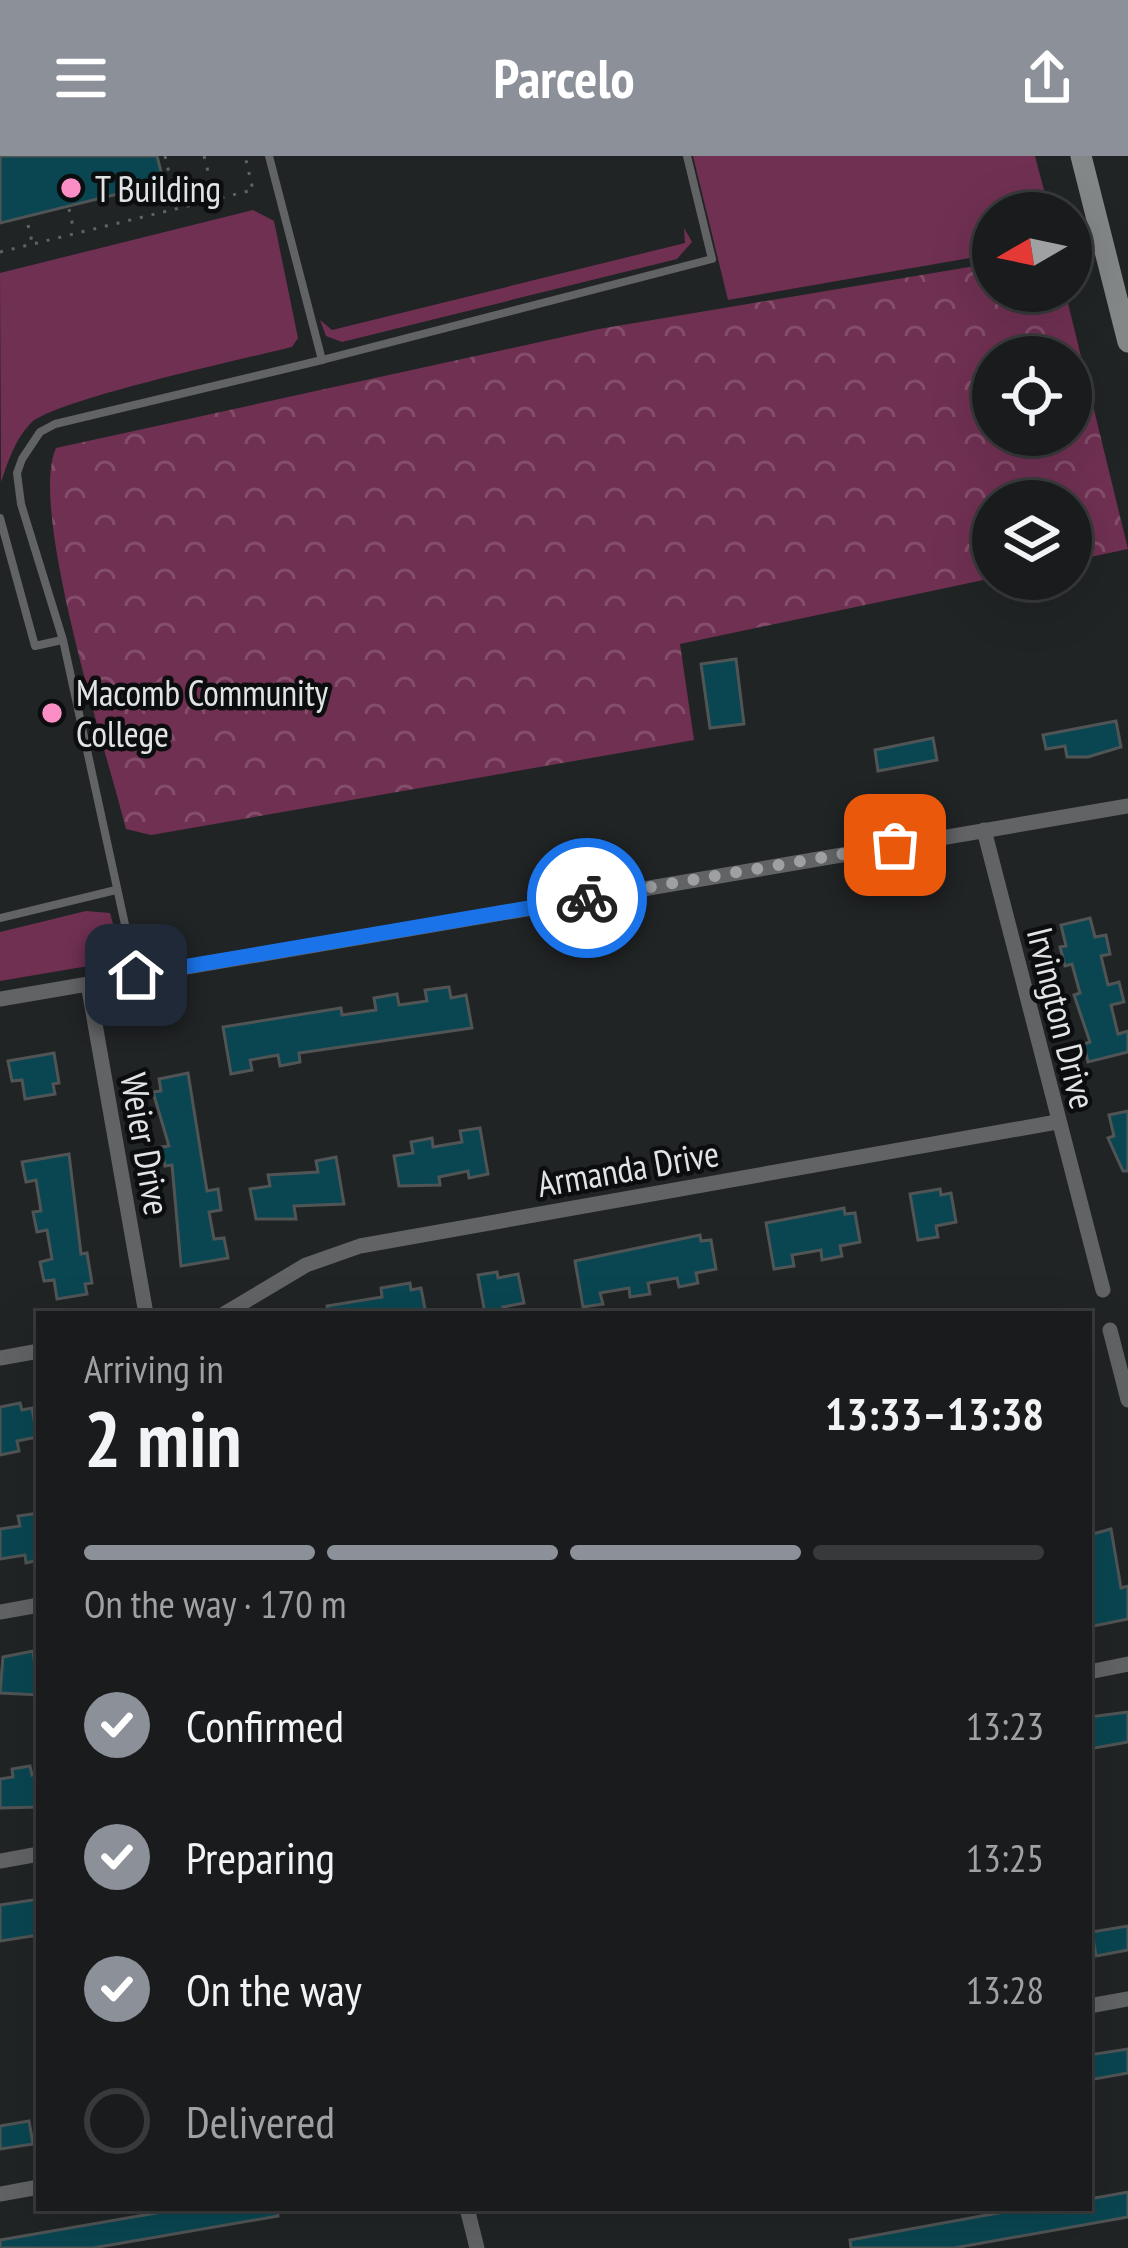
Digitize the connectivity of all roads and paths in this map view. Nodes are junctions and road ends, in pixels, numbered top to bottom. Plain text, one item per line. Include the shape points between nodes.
1 (165, 156) edge
2 (204, 156) edge
3 (244, 156) edge
4 (269, 156) edge
5 (687, 156) edge
6 (1081, 156) edge
7 (215, 199) junction
8 (178, 208) junction
9 (69, 209) dead end
10 (28, 225) dead end
11 (74, 233) junction
12 (33, 244) junction
13 (0, 252) edge
14 (1119, 270) edge
15 (1128, 342) edge
16 (322, 360) junction
17 (0, 518) edge
18 (62, 640) junction
19 (1128, 806) edge
20 (984, 830) junction
21 (116, 890) junction
22 (0, 918) edge
23 (136, 975) junction
24 (88, 984) junction
25 (0, 999) edge
26 (1057, 1122) junction
27 (1102, 1290) dead end
28 (145, 1311) edge
29 (229, 1311) edge
30 (1110, 1330) dead end
31 (36, 1352) edge
32 (0, 1358) edge
33 (1128, 1400) edge
34 (36, 1606) edge
35 (0, 1612) edge
36 (1128, 1664) edge
37 (1092, 1671) edge
38 (36, 1855) edge
39 (0, 1861) edge
40 (1128, 2000) edge
41 (1092, 2006) edge
42 (36, 2188) edge
43 (0, 2194) edge
44 (468, 2211) edge
45 (478, 2248) edge

1 - 8 path
2 - 7 path
3 - 7 path via 253,190
4 - 16 lane
5 - 16 lane via 712,259
6 - 14 street
7 - 8 path
8 - 11 path
9 - 11 path
10 - 12 path
11 - 12 path
12 - 13 path
14 - 15 street
16 - 18 lane via 40,432 17,473
17 - 18 lane via 34,646
18 - 21 lane
19 - 20 street
20 - 23 street
20 - 26 street, Irvington Drive
21 - 22 lane
21 - 23 lane
23 - 24 street
24 - 25 street
24 - 28 street, Weier Drive
26 - 27 street, Irvington Drive
26 - 29 street, Armanda Drive via 360,1246 306,1265
30 - 33 street
31 - 32 street
34 - 35 street
36 - 37 street
38 - 39 street
40 - 41 street
42 - 43 street
44 - 45 street

